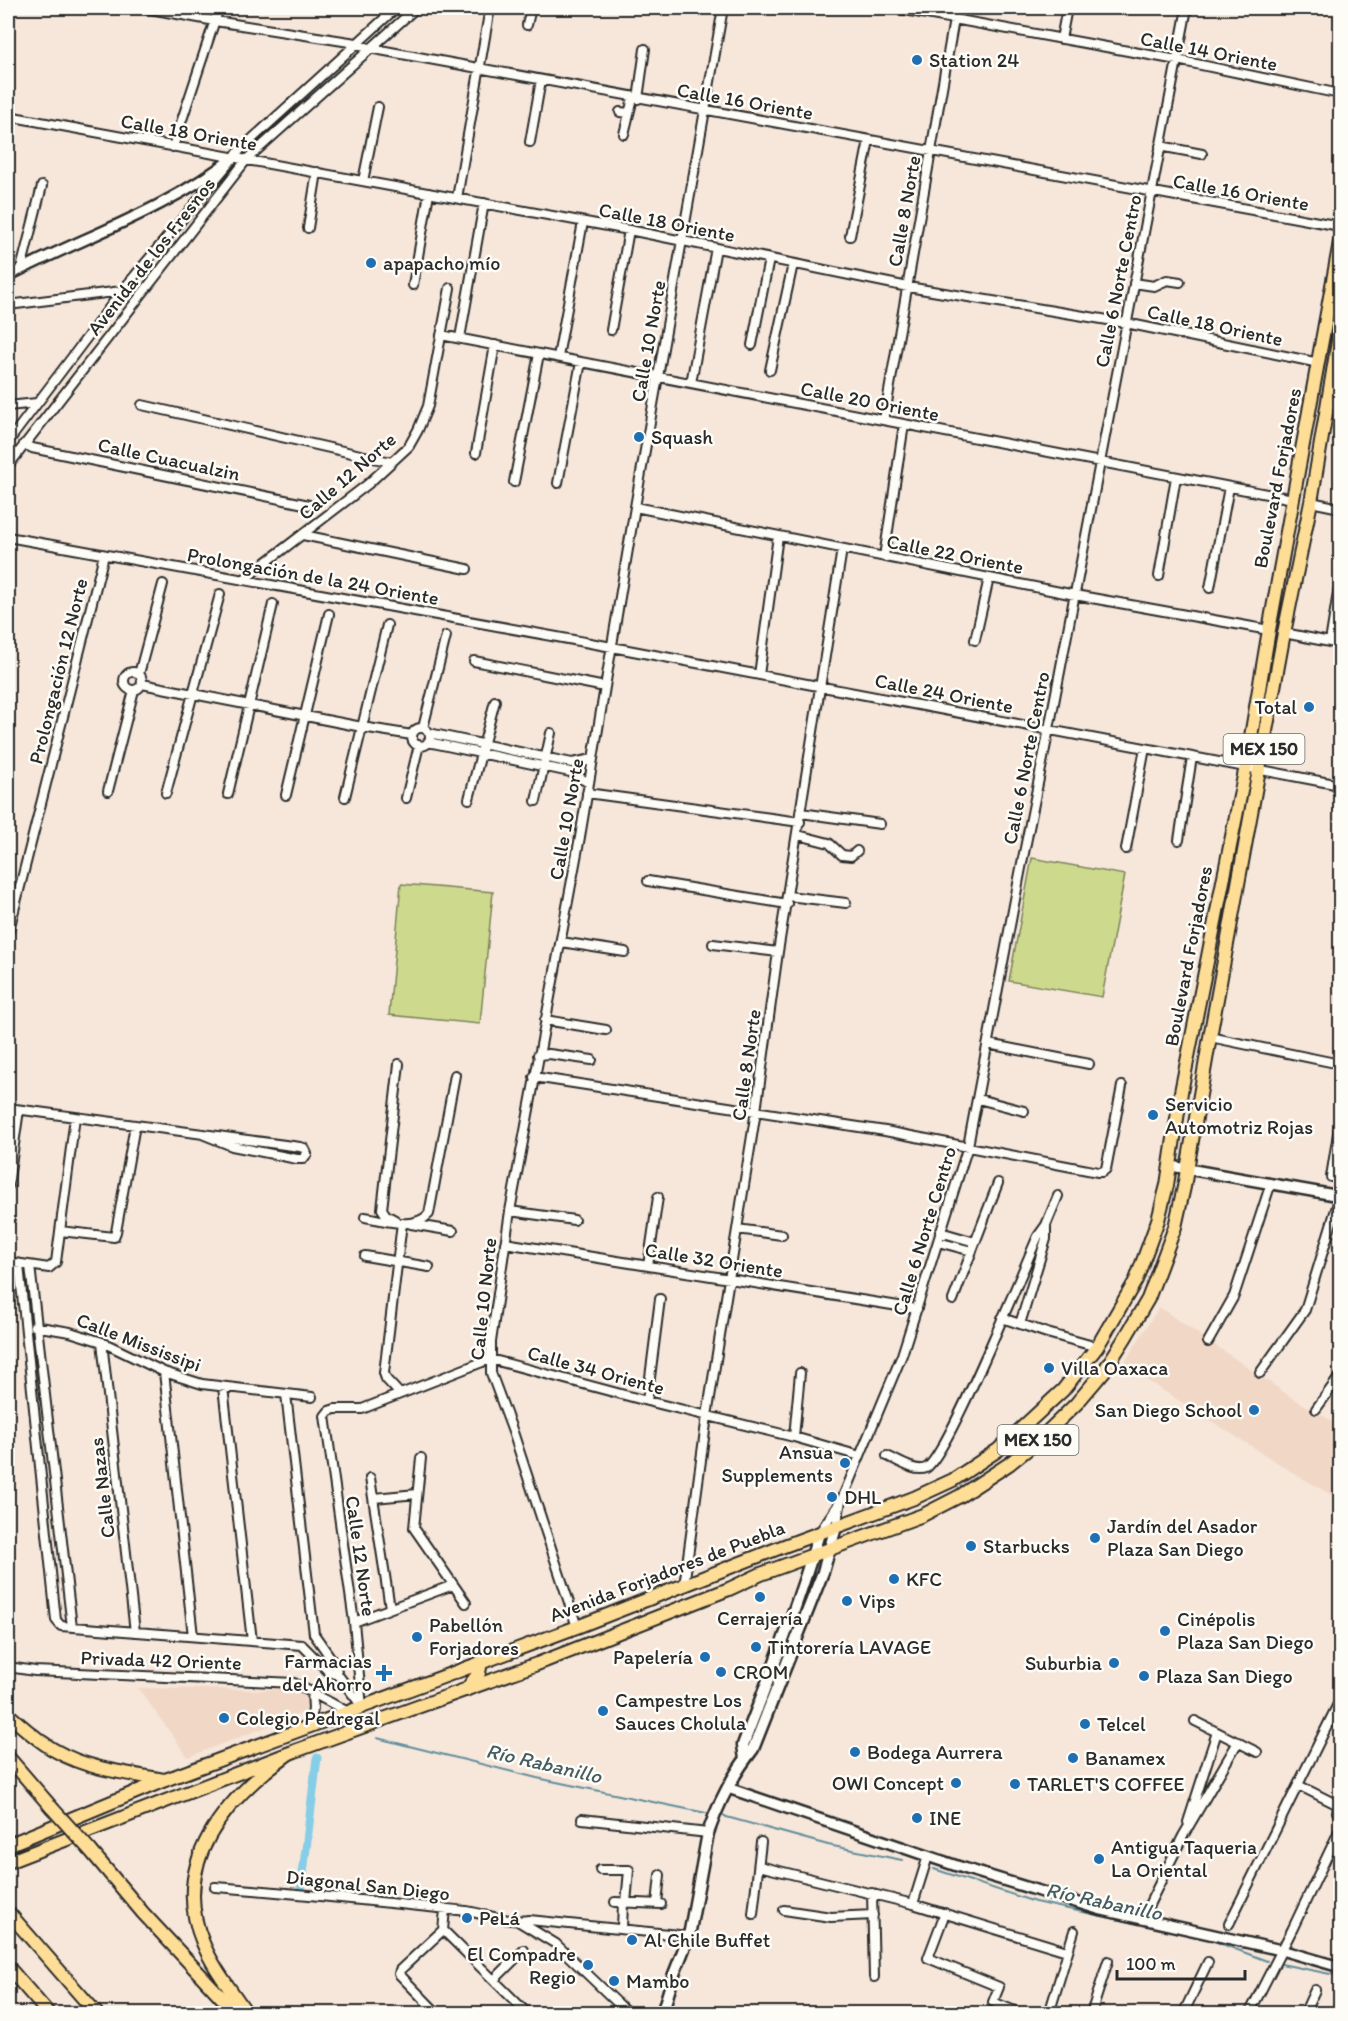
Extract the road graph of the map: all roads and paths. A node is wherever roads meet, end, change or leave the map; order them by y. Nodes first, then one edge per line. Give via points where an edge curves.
1 (145, 8) edge
2 (219, 8) edge
3 (396, 8) edge
4 (416, 8) edge
5 (490, 8) edge
6 (531, 8) edge
7 (723, 8) edge
8 (894, 8) edge
9 (956, 8) edge
10 (1067, 8) edge
11 (1187, 8) edge
12 (954, 19) junction
13 (215, 21) junction
14 (527, 25) dead end
15 (1061, 39) junction
16 (356, 44) junction
17 (369, 48) junction
18 (645, 49) dead end
19 (1177, 60) junction
20 (480, 68) junction
21 (541, 80) junction
22 (1341, 94) edge
23 (635, 98) junction
24 (378, 107) dead end
25 (706, 110) junction
26 (620, 112) dead end
27 (629, 113) junction
28 (8, 116) edge
29 (624, 134) dead end
30 (869, 140) junction
31 (530, 142) dead end
32 (1160, 146) junction
33 (173, 147) junction
34 (931, 152) junction
35 (1202, 154) dead end
36 (234, 157) junction
37 (247, 159) junction
38 (317, 172) junction
39 (363, 181) junction
40 (42, 186) dead end
41 (1151, 192) junction
42 (429, 193) junction
43 (457, 198) junction
44 (484, 203) junction
45 (583, 222) junction
46 (1341, 226) edge
47 (308, 228) dead end
48 (629, 230) junction
49 (850, 236) dead end
50 (682, 241) junction
51 (1341, 242) edge
52 (716, 248) junction
53 (769, 259) junction
54 (793, 264) junction
55 (21, 269) junction
56 (8, 276) edge
57 (1180, 282) dead end
58 (1134, 283) junction
59 (413, 285) dead end
60 (908, 287) junction
61 (450, 288) dead end
62 (122, 291) junction
63 (8, 305) edge
64 (1126, 323) junction
65 (611, 330) dead end
66 (1341, 330) edge
67 (441, 335) junction
68 (460, 339) junction
69 (495, 345) junction
70 (752, 345) dead end
71 (539, 354) junction
72 (558, 357) junction
73 (581, 362) junction
74 (1319, 363) junction
75 (1337, 368) edge
76 (770, 370) dead end
77 (659, 377) junction
78 (691, 383) junction
79 (37, 403) junction
80 (142, 405) dead end
81 (8, 406) edge
82 (884, 420) junction
83 (904, 424) junction
84 (8, 442) edge
85 (24, 444) junction
86 (476, 453) dead end
87 (391, 462) junction
88 (1100, 462) junction
89 (8, 466) edge
90 (1176, 477) junction
91 (514, 482) dead end
92 (558, 483) dead end
93 (1229, 487) junction
94 (1293, 499) junction
95 (1311, 502) junction
96 (309, 505) dead end
97 (635, 507) junction
98 (1341, 507) edge
99 (303, 535) junction
100 (778, 536) junction
101 (8, 537) edge
102 (842, 549) junction
103 (104, 555) junction
104 (884, 557) junction
105 (467, 569) dead end
106 (1159, 576) dead end
107 (989, 578) junction
108 (243, 580) junction
109 (1341, 580) edge
110 (163, 584) dead end
111 (1210, 588) dead end
112 (220, 594) dead end
113 (1075, 595) junction
114 (273, 604) dead end
115 (329, 614) dead end
116 (387, 625) dead end
117 (1269, 630) junction
118 (1284, 633) junction
119 (446, 636) dead end
120 (975, 640) dead end
121 (1330, 642) junction
122 (1341, 644) edge
123 (612, 647) junction
124 (474, 662) dead end
125 (139, 674) junction
126 (759, 675) junction
127 (142, 684) junction
128 (605, 687) junction
129 (820, 687) junction
130 (134, 690) junction
131 (192, 695) junction
132 (495, 701) dead end
133 (248, 706) junction
134 (304, 716) junction
135 (362, 727) junction
136 (1049, 729) junction
137 (551, 733) dead end
138 (427, 734) junction
139 (412, 735) junction
140 (419, 745) junction
141 (1145, 748) junction
142 (482, 749) junction
143 (1192, 757) junction
144 (546, 758) junction
145 (593, 759) junction
146 (544, 766) junction
147 (1246, 766) junction
148 (1260, 769) junction
149 (589, 783) junction
150 (1341, 784) edge
151 (108, 792) dead end
152 (166, 793) dead end
153 (228, 794) dead end
154 (587, 794) junction
155 (286, 795) dead end
156 (345, 797) dead end
157 (406, 798) dead end
158 (469, 799) dead end
159 (536, 801) dead end
160 (801, 813) junction
161 (800, 822) junction
162 (880, 824) dead end
163 (798, 835) junction
164 (1179, 840) dead end
165 (1126, 849) dead end
166 (857, 851) dead end
167 (648, 880) dead end
168 (788, 900) junction
169 (846, 903) dead end
170 (8, 934) edge
171 (561, 942) junction
172 (713, 944) dead end
173 (626, 952) dead end
174 (778, 952) junction
175 (545, 1020) junction
176 (606, 1030) dead end
177 (1210, 1037) junction
178 (988, 1044) junction
179 (538, 1055) junction
180 (592, 1060) dead end
181 (399, 1064) dead end
182 (1089, 1064) dead end
183 (1341, 1064) edge
184 (455, 1075) dead end
185 (534, 1077) junction
186 (1122, 1086) dead end
187 (978, 1099) junction
188 (8, 1108) edge
189 (19, 1110) junction
190 (756, 1111) junction
191 (1024, 1111) dead end
192 (75, 1117) junction
193 (1341, 1121) edge
194 (135, 1125) junction
195 (202, 1134) junction
196 (968, 1146) junction
197 (1171, 1166) junction
198 (1187, 1168) junction
199 (1331, 1177) dead end
200 (998, 1183) dead end
201 (1271, 1184) junction
202 (8, 1186) edge
203 (1058, 1196) dead end
204 (1340, 1196) edge
205 (658, 1197) dead end
206 (510, 1211) junction
207 (365, 1217) dead end
208 (574, 1220) dead end
209 (406, 1224) junction
210 (1046, 1225) junction
211 (737, 1229) junction
212 (60, 1231) junction
213 (453, 1231) dead end
214 (940, 1232) junction
215 (782, 1235) dead end
216 (938, 1242) junction
217 (975, 1242) junction
218 (505, 1243) junction
219 (972, 1251) junction
220 (364, 1256) dead end
221 (8, 1262) edge
222 (397, 1262) junction
223 (1026, 1263) junction
224 (19, 1265) junction
225 (30, 1266) junction
226 (648, 1266) junction
227 (429, 1267) dead end
228 (1037, 1268) junction
229 (728, 1279) junction
230 (660, 1299) dead end
231 (953, 1300) dead end
232 (917, 1309) junction
233 (1002, 1318) junction
234 (25, 1323) junction
235 (1020, 1324) junction
236 (37, 1326) junction
237 (102, 1342) junction
238 (1209, 1342) dead end
239 (1097, 1347) junction
240 (490, 1359) junction
241 (165, 1372) junction
242 (800, 1373) dead end
243 (1260, 1373) dead end
244 (1341, 1376) edge
245 (223, 1387) junction
246 (286, 1394) junction
247 (400, 1394) junction
248 (312, 1398) dead end
249 (647, 1401) junction
250 (1316, 1409) dead end
251 (707, 1416) junction
252 (794, 1437) junction
253 (860, 1456) junction
254 (887, 1456) dead end
255 (421, 1458) dead end
256 (370, 1478) dead end
257 (417, 1494) junction
258 (374, 1498) junction
259 (842, 1499) junction
260 (836, 1527) junction
261 (819, 1533) junction
262 (829, 1551) junction
263 (812, 1556) junction
264 (453, 1586) junction
265 (684, 1587) junction
266 (465, 1603) dead end
267 (390, 1608) junction
268 (354, 1622) junction
269 (72, 1627) junction
270 (577, 1627) junction
271 (135, 1632) junction
272 (314, 1634) junction
273 (193, 1636) junction
274 (252, 1641) junction
275 (302, 1645) junction
276 (482, 1662) junction
277 (8, 1666) edge
278 (338, 1675) junction
279 (312, 1691) junction
280 (466, 1691) junction
281 (1341, 1700) edge
282 (362, 1707) junction
283 (348, 1712) junction
284 (8, 1714) edge
285 (1195, 1721) dead end
286 (309, 1725) junction
287 (1217, 1732) junction
288 (1238, 1743) junction
289 (1257, 1752) dead end
290 (288, 1754) junction
291 (8, 1757) edge
292 (745, 1760) junction
293 (165, 1780) junction
294 (1298, 1785) junction
295 (728, 1788) junction
296 (1339, 1804) edge
297 (1341, 1818) edge
298 (582, 1819) dead end
299 (1341, 1830) edge
300 (708, 1833) junction
301 (1183, 1836) junction
302 (761, 1842) dead end
303 (8, 1845) edge
304 (928, 1856) junction
305 (8, 1862) edge
306 (759, 1866) junction
307 (600, 1870) dead end
308 (660, 1875) dead end
309 (215, 1887) dead end
310 (872, 1893) junction
311 (622, 1903) junction
312 (913, 1904) junction
313 (445, 1910) junction
314 (784, 1910) dead end
315 (8, 1911) edge
316 (945, 1913) junction
317 (753, 1914) dead end
318 (873, 1915) junction
319 (1143, 1919) junction
320 (518, 1921) junction
321 (1229, 1924) dead end
322 (622, 1928) junction
323 (443, 1930) junction
324 (1074, 1931) dead end
325 (689, 1936) junction
326 (524, 1950) dead end
327 (1281, 1950) junction
328 (1067, 1951) junction
329 (1108, 1961) dead end
330 (1208, 1962) dead end
331 (8, 1967) edge
332 (1341, 1967) edge
333 (874, 1977) dead end
334 (494, 1980) junction
335 (1315, 1990) dead end
336 (49, 2013) edge
337 (97, 2013) edge
338 (237, 2013) edge
339 (247, 2013) edge
340 (438, 2013) edge
341 (528, 2013) edge
342 (629, 2013) edge
343 (662, 2013) edge
344 (1022, 2013) edge
345 (1049, 2013) edge
346 (1091, 2013) edge
347 (1183, 2013) edge
348 (1249, 2013) edge
349 (1304, 2013) edge

1 - 13 street, Calle 16 Oriente
2 - 13 street
3 - 16 street, Avenida de los Fresnos
4 - 17 street, Avenida de los Fresnos
5 - 20 street
6 - 14 street
7 - 25 street, Calle 10 Norte
8 - 12 street, Calle 14 Oriente
9 - 12 street, Calle 8 Norte
10 - 15 street
11 - 19 street, Calle 6 Norte Centro
12 - 15 street, Calle 14 Oriente
12 - 34 street, Calle 8 Norte
13 - 16 street, Calle 16 Oriente
13 - 33 street
15 - 19 street, Calle 14 Oriente
16 - 17 street, Calle 16 Oriente
16 - 36 street, Avenida de los Fresnos
17 - 20 street, Calle 16 Oriente
17 - 37 street, Avenida de los Fresnos
18 - 23 street
19 - 22 street, Calle 14 Oriente
19 - 32 street, Calle 6 Norte Centro
20 - 21 street, Calle 16 Oriente
20 - 43 street
21 - 23 street, Calle 16 Oriente
21 - 31 street
23 - 25 street, Calle 16 Oriente
23 - 27 street
24 - 39 street
25 - 30 street, Calle 16 Oriente
25 - 50 street, Calle 10 Norte
26 - 27 street
27 - 29 street
28 - 33 street, Calle 18 Oriente
30 - 34 street, Calle 16 Oriente
30 - 49 street
32 - 35 street
32 - 41 street, Calle 6 Norte Centro
33 - 36 street, Calle 18 Oriente
34 - 41 street, Calle 16 Oriente
34 - 60 street, Calle 8 Norte
36 - 37 street, Calle 18 Oriente
36 - 55 street via 169,199
36 - 62 street, Avenida de los Fresnos
37 - 38 street, Calle 18 Oriente
37 - 85 street, Avenida de los Fresnos
38 - 39 street, Calle 18 Oriente
38 - 47 street
39 - 42 street, Calle 18 Oriente
40 - 55 street
41 - 46 street, Calle 16 Oriente
41 - 58 street, Calle 6 Norte Centro
42 - 43 street, Calle 18 Oriente
42 - 59 street
43 - 44 street, Calle 18 Oriente
44 - 45 street, Calle 18 Oriente
44 - 68 street
45 - 48 street, Calle 18 Oriente
45 - 72 street
48 - 50 street, Calle 18 Oriente
48 - 65 street
50 - 52 street, Calle 18 Oriente
50 - 77 street, Calle 10 Norte
51 - 74 main road, Boulevard Forjadores / MEX 150
52 - 53 street, Calle 18 Oriente
52 - 78 street
53 - 54 street, Calle 18 Oriente
53 - 70 street
54 - 60 street, Calle 18 Oriente
54 - 76 street
55 - 56 street
57 - 58 street via 1167,280 1154,286
58 - 64 street, Calle 6 Norte Centro
60 - 64 street, Calle 18 Oriente
60 - 82 street, Calle 8 Norte
61 - 67 street, Calle 12 Norte
62 - 63 street
62 - 79 street, Avenida de los Fresnos
64 - 74 street, Calle 18 Oriente
64 - 88 street, Calle 6 Norte Centro
66 - 75 main road, Boulevard Forjadores / MEX 150
67 - 68 street, Calle 20 Oriente
67 - 87 street, Calle 12 Norte via 428,406 409,446
68 - 69 street, Calle 20 Oriente
69 - 71 street, Calle 20 Oriente
69 - 86 street
71 - 72 street, Calle 20 Oriente
71 - 91 street
72 - 73 street, Calle 20 Oriente
73 - 77 street, Calle 20 Oriente
73 - 92 street
74 - 94 main road, Boulevard Forjadores / MEX 150
75 - 95 main road, Boulevard Forjadores / MEX 150
77 - 78 street, Calle 20 Oriente
77 - 97 street, Calle 10 Norte
78 - 82 street, Calle 20 Oriente
79 - 81 street
79 - 84 street, Avenida de los Fresnos
80 - 87 street
82 - 83 street, Calle 20 Oriente
83 - 88 street, Calle 20 Oriente
83 - 104 street
85 - 89 street, Avenida de los Fresnos
85 - 96 street, Calle Cuacualzin
87 - 99 street, Calle 12 Norte
88 - 90 street, Calle 20 Oriente
88 - 113 street, Calle 6 Norte Centro
90 - 93 street, Calle 20 Oriente
90 - 106 street
93 - 94 street, Calle 20 Oriente
93 - 111 street
94 - 117 main road, Boulevard Forjadores / MEX 150
95 - 98 street
95 - 118 main road, Boulevard Forjadores / MEX 150
97 - 100 street, Calle 22 Oriente
97 - 123 street, Calle 10 Norte
99 - 105 street
99 - 108 street, Calle 12 Norte
100 - 102 street, Calle 22 Oriente
100 - 126 street
101 - 103 street, Prolongación de la 24 Oriente
102 - 104 street, Calle 22 Oriente
102 - 129 street, Calle 8 Norte
103 - 108 street, Prolongación de la 24 Oriente
103 - 170 street, Prolongación 12 Norte
104 - 107 street, Calle 22 Oriente
107 - 113 street, Calle 22 Oriente
107 - 120 street
108 - 123 street, Prolongación de la 24 Oriente
109 - 121 street
110 - 125 street
112 - 131 street
113 - 117 street, Calle 22 Oriente
113 - 136 street, Calle 6 Norte Centro
114 - 133 street
115 - 134 street
116 - 135 street
117 - 147 main road, Boulevard Forjadores / MEX 150
118 - 121 street
118 - 148 main road, Boulevard Forjadores / MEX 150
119 - 138 street
121 - 122 street
123 - 126 street, Calle 24 Oriente
123 - 128 street, Calle 10 Norte
124 - 128 street
125 - 127 street
125 - 130 street via 128,673 123,681
126 - 129 street, Calle 24 Oriente
127 - 130 street
127 - 131 street
128 - 145 street, Calle 10 Norte
129 - 136 street, Calle 24 Oriente
129 - 160 street, Calle 8 Norte
130 - 151 street
131 - 133 street
131 - 152 street
132 - 142 street
133 - 134 street
133 - 153 street
134 - 135 street
134 - 155 street
135 - 139 street
135 - 156 street
136 - 141 street, Calle 24 Oriente
136 - 178 street, Calle 6 Norte Centro
137 - 144 street
138 - 139 street via 418,728
138 - 140 street
138 - 142 street
139 - 140 street
140 - 157 street
141 - 143 street, Calle 24 Oriente
141 - 165 street
142 - 144 street
142 - 146 street
142 - 158 street
143 - 147 street, Calle 24 Oriente
143 - 164 street
144 - 145 street via 572,763
144 - 146 street
145 - 149 street, Calle 10 Norte
146 - 149 street via 570,772
146 - 159 street
147 - 148 street, Calle 24 Oriente
147 - 197 main road, Boulevard Forjadores / MEX 150 via 1181,1092
148 - 150 street, Calle 24 Oriente
148 - 177 main road, Boulevard Forjadores / MEX 150
149 - 154 street, Calle 10 Norte
154 - 161 street
154 - 171 street, Calle 10 Norte
160 - 161 street, Calle 8 Norte
160 - 162 street
161 - 163 street, Calle 8 Norte
163 - 166 street via 829,843 842,855 851,856
163 - 168 street, Calle 8 Norte
167 - 168 street
168 - 169 street
168 - 174 street, Calle 8 Norte
171 - 173 street
171 - 175 street, Calle 10 Norte
172 - 174 street
174 - 190 street, Calle 8 Norte
175 - 176 street
175 - 179 street, Calle 10 Norte
177 - 183 street
177 - 198 main road, Boulevard Forjadores / MEX 150
178 - 182 street
178 - 187 street, Calle 6 Norte Centro
179 - 180 street
179 - 185 street, Calle 10 Norte
181 - 209 street via 382,1209
184 - 209 street via 429,1214 424,1220
185 - 190 street
185 - 206 street, Calle 10 Norte
186 - 196 street via 1106,1169 1102,1172
187 - 191 street
187 - 196 street, Calle 6 Norte Centro
188 - 189 street
189 - 192 street
189 - 202 street
190 - 196 street
190 - 211 street, Calle 8 Norte
192 - 194 street
192 - 212 street
193 - 199 street
194 - 195 street
194 - 212 street via 114,1237
195 - 195 street via 232,1146 297,1159 307,1154 300,1147
196 - 214 street, Calle 6 Norte Centro
197 - 198 street
197 - 239 main road, Boulevard Forjadores / MEX 150 via 1158,1220 1136,1280
198 - 201 street
198 - 262 main road, Boulevard Forjadores / MEX 150 via 1174,1227 1148,1299 1104,1371 1076,1404 1009,1464 960,1496 900,1525
200 - 217 street
201 - 204 street
201 - 238 street via 1234,1296
203 - 210 street
204 - 243 street via 1305,1310
205 - 226 street
206 - 208 street
206 - 218 street, Calle 10 Norte
207 - 209 street
209 - 213 street
209 - 222 street
210 - 223 street
210 - 228 street
211 - 215 street
211 - 229 street, Calle 8 Norte
212 - 225 street via 56,1262 50,1268
214 - 216 street, Calle 6 Norte Centro
214 - 217 street
216 - 219 street
216 - 232 street, Calle 6 Norte Centro
217 - 219 street
218 - 226 street, Calle 32 Oriente
218 - 240 street, Calle 10 Norte
219 - 231 street
220 - 222 street
221 - 224 street
222 - 227 street
222 - 247 street via 384,1373
223 - 228 street
223 - 233 street
224 - 225 street
224 - 234 street
225 - 236 street
226 - 229 street, Calle 32 Oriente
228 - 235 street
229 - 232 street, Calle 32 Oriente
229 - 251 street, Calle 8 Norte
230 - 249 street
232 - 253 street, Calle 6 Norte Centro
233 - 235 street
233 - 254 street via 956,1421 931,1463 924,1469 915,1468
234 - 236 street, Calle Mississipi
234 - 269 street via 56,1620 61,1626
235 - 239 street
236 - 237 street, Calle Mississipi
236 - 269 street
237 - 241 street, Calle Mississipi
237 - 271 street, Calle Nazas
239 - 260 main road, Boulevard Forjadores / MEX 150 via 1063,1390 998,1450 953,1480
240 - 247 street
240 - 249 street, Calle 34 Oriente
240 - 270 street, Calle 10 Norte via 491,1373
241 - 245 street, Calle Mississipi
241 - 273 street
242 - 252 street
244 - 250 street
245 - 246 street, Calle Mississipi
245 - 274 street
246 - 248 street, Calle Mississipi
246 - 272 street
247 - 268 street, Calle 12 Norte via 362,1409 328,1411 325,1416
249 - 251 street, Calle 34 Oriente
251 - 252 street, Calle 34 Oriente
251 - 265 street, Calle 8 Norte
252 - 253 street, Calle 34 Oriente
253 - 259 street, Calle 6 Norte Centro
255 - 257 street
256 - 258 street
257 - 258 street
257 - 264 street via 414,1528
258 - 267 street
259 - 260 street, Calle 6 Norte Centro
259 - 261 street, Calle 6 Norte Centro
260 - 261 main road, Avenida Forjadores de Puebla / MEX 150
260 - 262 main road
261 - 263 main road
261 - 265 main road, Avenida Forjadores de Puebla / MEX 150
262 - 263 main road, Boulevard Forjadores / MEX 150
262 - 292 main road via 805,1622
263 - 280 main road, Avenida Forjadores de Puebla / MEX 150
263 - 292 main road via 742,1745
264 - 266 street
264 - 267 street
265 - 270 main road, Avenida Forjadores de Puebla / MEX 150
267 - 268 street
268 - 282 street, Calle 12 Norte
269 - 271 street
270 - 276 main road, Avenida Forjadores de Puebla / MEX 150
271 - 273 street
272 - 275 street
272 - 278 street
273 - 274 street
274 - 275 street
275 - 278 street via 328,1671
276 - 280 main road
276 - 282 main road, Avenida Forjadores de Puebla / MEX 150
277 - 279 street, Privada 42 Oriente via 35,1671 294,1683
278 - 282 street
279 - 283 street, Privada 42 Oriente
279 - 286 street
280 - 290 main road, Avenida Forjadores de Puebla / MEX 150
281 - 294 street
282 - 283 main road, Avenida Forjadores de Puebla / MEX 150
283 - 286 main road, Avenida Forjadores de Puebla / MEX 150
284 - 293 main road via 46,1745 70,1758 98,1768
285 - 287 street
286 - 293 main road, Avenida Forjadores de Puebla / MEX 150
287 - 288 street
287 - 301 street
288 - 289 street
288 - 301 street
290 - 305 main road, Avenida Forjadores de Puebla / MEX 150
290 - 339 main road via 261,1774 222,1814 207,1838 195,1873 193,1899 203,1944
291 - 338 main road, bridge via 143,1913
292 - 295 main road
293 - 303 main road, Avenida Forjadores de Puebla / MEX 150
294 - 296 street
294 - 321 street
295 - 300 main road
295 - 304 street
296 - 297 street via 1337,1812
298 - 300 street
299 - 327 street
300 - 325 main road
301 - 319 street
302 - 306 street
304 - 312 street
304 - 319 street via 1098,1909
306 - 310 street
306 - 317 street
307 - 311 street via 629,1870
308 - 311 street via 659,1904
309 - 313 street, Diagonal San Diego
310 - 312 street
310 - 318 street
311 - 322 street
312 - 316 street
313 - 320 street, Diagonal San Diego
313 - 323 street
314 - 318 street via 831,1917
315 - 337 main road
316 - 328 street
316 - 344 street via 927,1958 999,1988 993,2002
318 - 333 street
319 - 327 street
320 - 322 street, Diagonal San Diego
320 - 342 street, Diagonal San Diego via 556,1944
322 - 325 street, Diagonal San Diego
323 - 334 street
323 - 340 street via 399,1974
324 - 328 street
325 - 343 main road
326 - 334 street
327 - 332 street
327 - 348 street
328 - 345 street
329 - 346 street
330 - 347 street
331 - 336 main road
334 - 341 street
335 - 349 street

